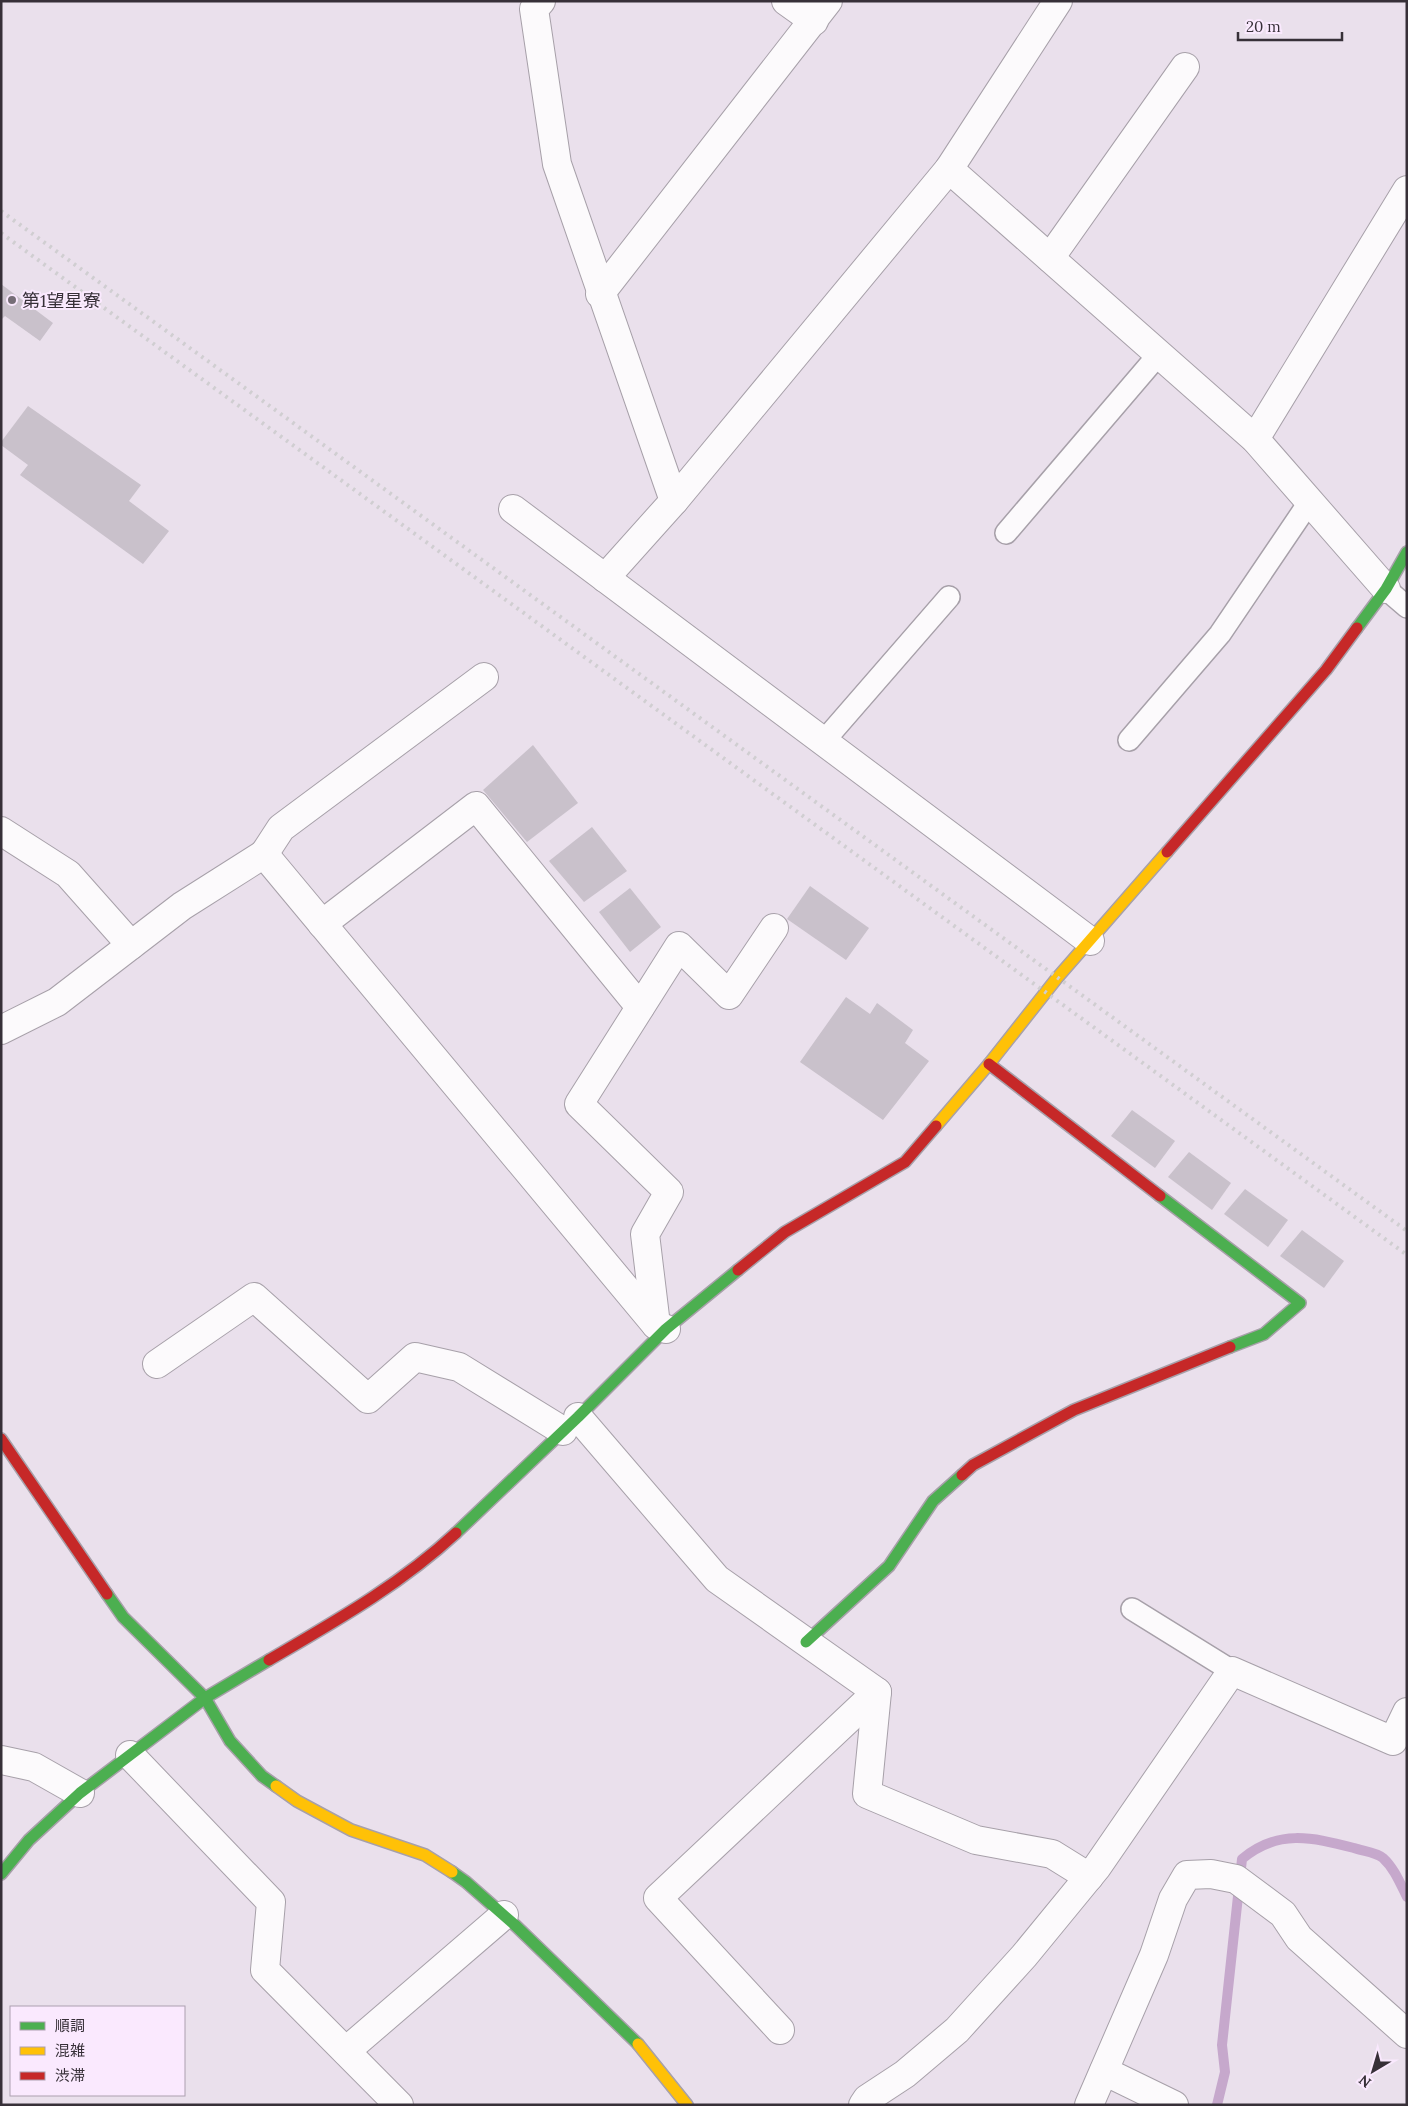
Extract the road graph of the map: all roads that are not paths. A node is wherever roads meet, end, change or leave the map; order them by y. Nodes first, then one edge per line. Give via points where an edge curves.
1 (541, 1) edge
2 (786, 1) edge
3 (1058, 1) edge
4 (821, 11) edge
5 (1186, 67) dead end
6 (949, 169) junction
7 (1407, 190) edge
8 (1050, 258) junction
9 (600, 294) junction
10 (1159, 354) junction
11 (1255, 439) junction
12 (674, 501) junction
13 (1310, 502) junction
14 (513, 509) dead end
15 (1006, 533) dead end
16 (1407, 552) edge
17 (605, 578) junction
18 (1386, 588) junction
19 (949, 597) dead end
20 (1407, 607) edge
21 (484, 677) dead end
22 (1129, 740) dead end
23 (824, 742) junction
24 (1, 831) edge
25 (264, 854) junction
26 (322, 924) junction
27 (774, 928) dead end
28 (1090, 941) junction
29 (131, 945) junction
30 (640, 1007) junction
31 (1, 1030) edge
32 (989, 1064) junction
33 (661, 1327) junction
34 (158, 1364) dead end
35 (571, 1424) junction
36 (1, 1439) edge
37 (1132, 1610) dead end
38 (806, 1642) junction
39 (1232, 1671) junction
40 (877, 1692) junction
41 (205, 1698) junction
42 (1407, 1712) edge
43 (1400, 1745) edge
44 (130, 1755) junction
45 (1, 1760) edge
46 (80, 1793) junction
47 (1, 1874) edge
48 (1089, 1878) junction
49 (504, 1915) junction
50 (780, 2030) dead end
51 (1407, 2034) edge
52 (346, 2051) junction
53 (1104, 2071) junction
54 (399, 2105) edge
55 (687, 2105) edge
56 (864, 2105) edge
57 (1089, 2105) edge
58 (1174, 2105) edge

1 - 9 street via 534,9 557,164
2 - 4 street
3 - 6 street
4 - 9 street
5 - 8 street
6 - 8 street
6 - 12 street
7 - 11 street
8 - 10 street
9 - 12 street
10 - 11 street
10 - 15 lane
11 - 13 street
12 - 17 street
13 - 18 street
13 - 22 lane via 1220,634
14 - 17 street
16 - 18 street
17 - 23 street
18 - 20 lane
18 - 28 street via 1326,670
19 - 23 lane
21 - 25 street via 281,828
23 - 28 street
24 - 29 street via 68,874
25 - 26 street
25 - 29 street via 182,906
26 - 30 street via 476,806
26 - 33 street
27 - 30 street via 729,994 679,946
28 - 32 street
29 - 31 street via 57,1002
30 - 33 street via 578,1104 669,1192 645,1234
32 - 33 street via 905,1162 785,1232
32 - 38 street via 1300,1303 1264,1334 1074,1410 973,1464 933,1501 889,1566
33 - 35 street
34 - 35 street via 254,1297 368,1398 415,1357 459,1367
35 - 38 street via 717,1579
35 - 41 street via 428,1559 363,1605
36 - 41 street via 123,1617
37 - 39 lane
38 - 40 street
39 - 43 street
39 - 48 street
40 - 48 street via 867,1794 976,1840 1052,1854
40 - 50 street via 658,1898
41 - 44 street
41 - 49 street via 230,1741 262,1776 297,1801 351,1830 425,1855 466,1882
42 - 43 street
44 - 46 street
44 - 52 street via 271,1902 266,1970
45 - 46 street via 34,1767
46 - 47 street via 29,1840
48 - 56 street via 957,2030 905,2074 867,2099
49 - 52 street
49 - 55 street via 631,2034
51 - 53 street via 1299,1938 1283,1914 1236,1879 1211,1874 1187,1875 1172,1899 1154,1955
52 - 54 street
53 - 57 street
53 - 58 street

